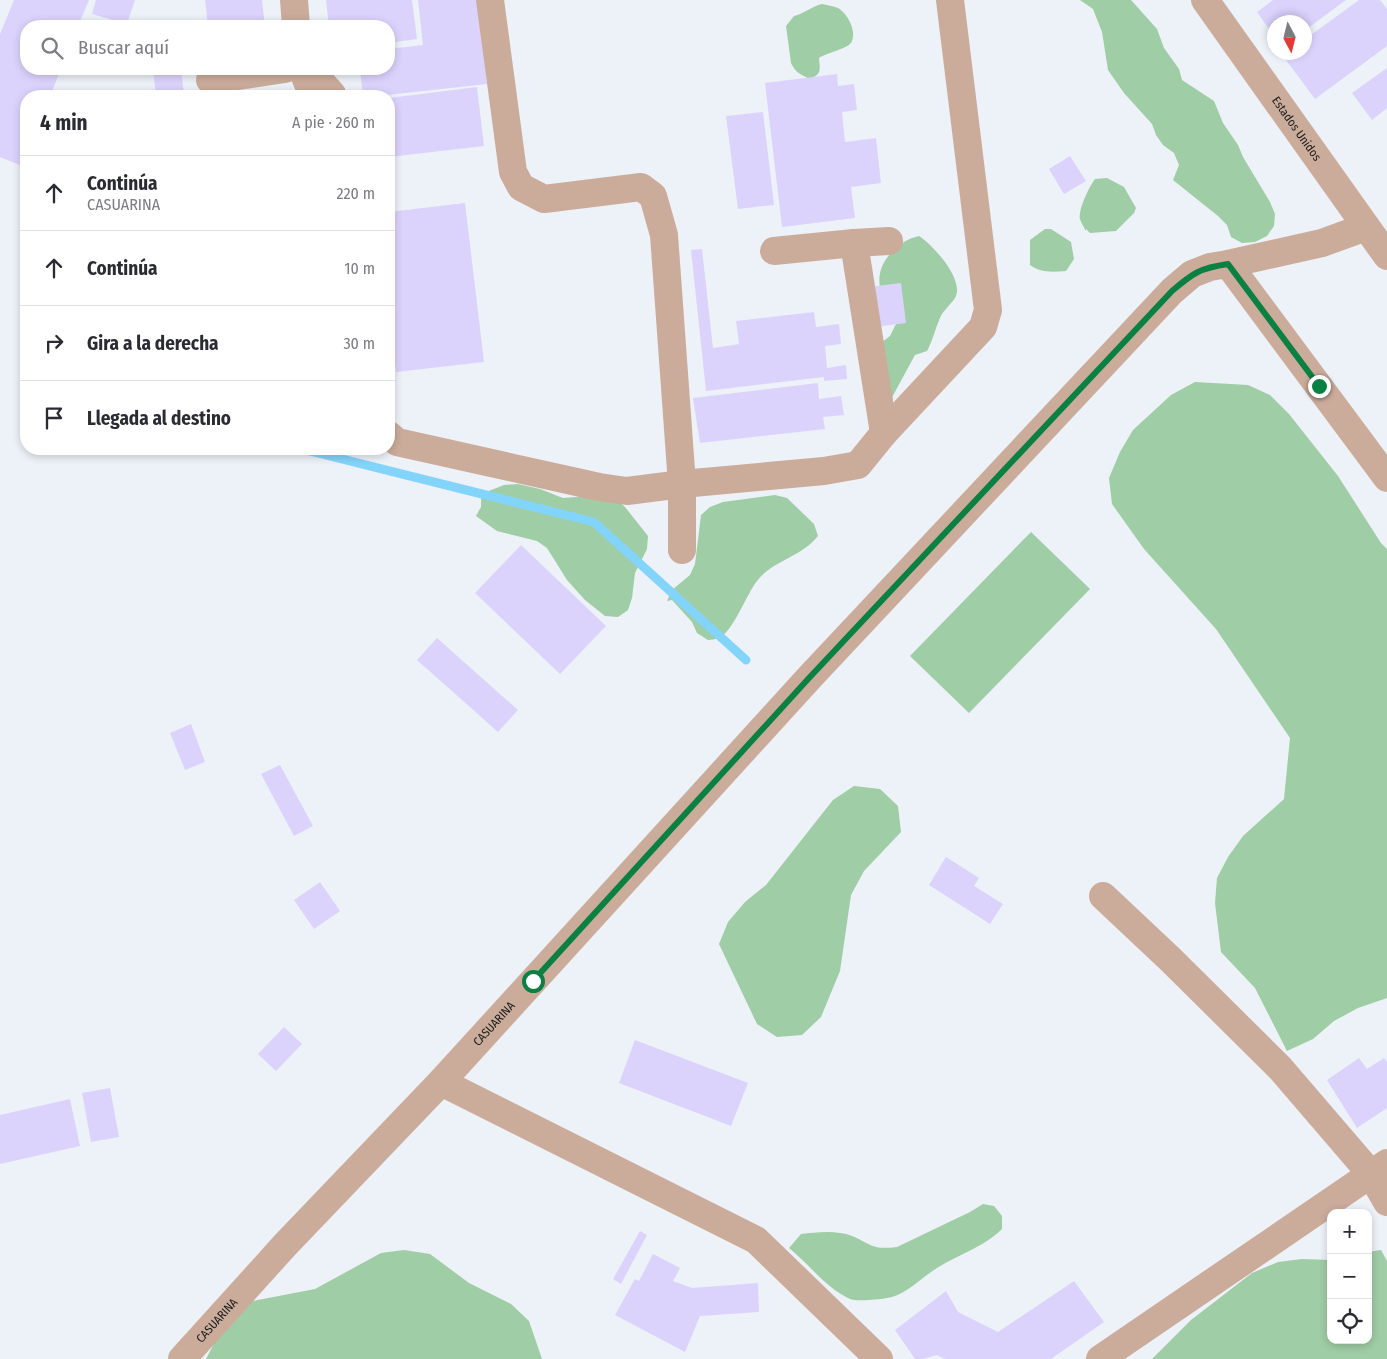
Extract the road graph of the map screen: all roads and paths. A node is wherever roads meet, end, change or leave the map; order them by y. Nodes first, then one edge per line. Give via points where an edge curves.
1 (294, 0) edge
2 (490, 0) edge
3 (950, 0) edge
4 (1205, 0) edge
5 (296, 20) edge
6 (244, 75) edge
7 (304, 75) edge
8 (210, 80) dead end
9 (328, 90) edge
10 (1366, 227) junction
11 (889, 241) dead end
12 (854, 243) junction
13 (774, 251) dead end
14 (1387, 256) edge
15 (1228, 264) junction
16 (884, 433) junction
17 (395, 440) edge
18 (1387, 478) edge
19 (682, 484) junction
20 (682, 550) dead end
21 (1103, 896) dead end
22 (441, 1082) junction
23 (1379, 1168) edge
24 (1387, 1202) edge
25 (182, 1359) edge
26 (879, 1359) edge
27 (1100, 1359) edge

1 - 5 street
2 - 19 street via 513,172 521,187 544,198 641,187 653,196 664,235
3 - 16 street via 988,310 983,327
4 - 10 street, Estados Unidos
6 - 8 street
7 - 9 street via 308,84 323,84
10 - 14 street, Estados Unidos
10 - 15 street, CASUARINA via 1322,243
11 - 12 street
12 - 13 street
12 - 16 street
15 - 18 street
15 - 22 street, CASUARINA via 1192,274 1172,291 802,686
16 - 19 street via 858,465
17 - 19 street via 599,487 627,491
19 - 20 street
21 - 23 street via 1170,958
22 - 25 street, CASUARINA via 285,1245
22 - 26 street via 756,1240
23 - 24 street
23 - 27 street

